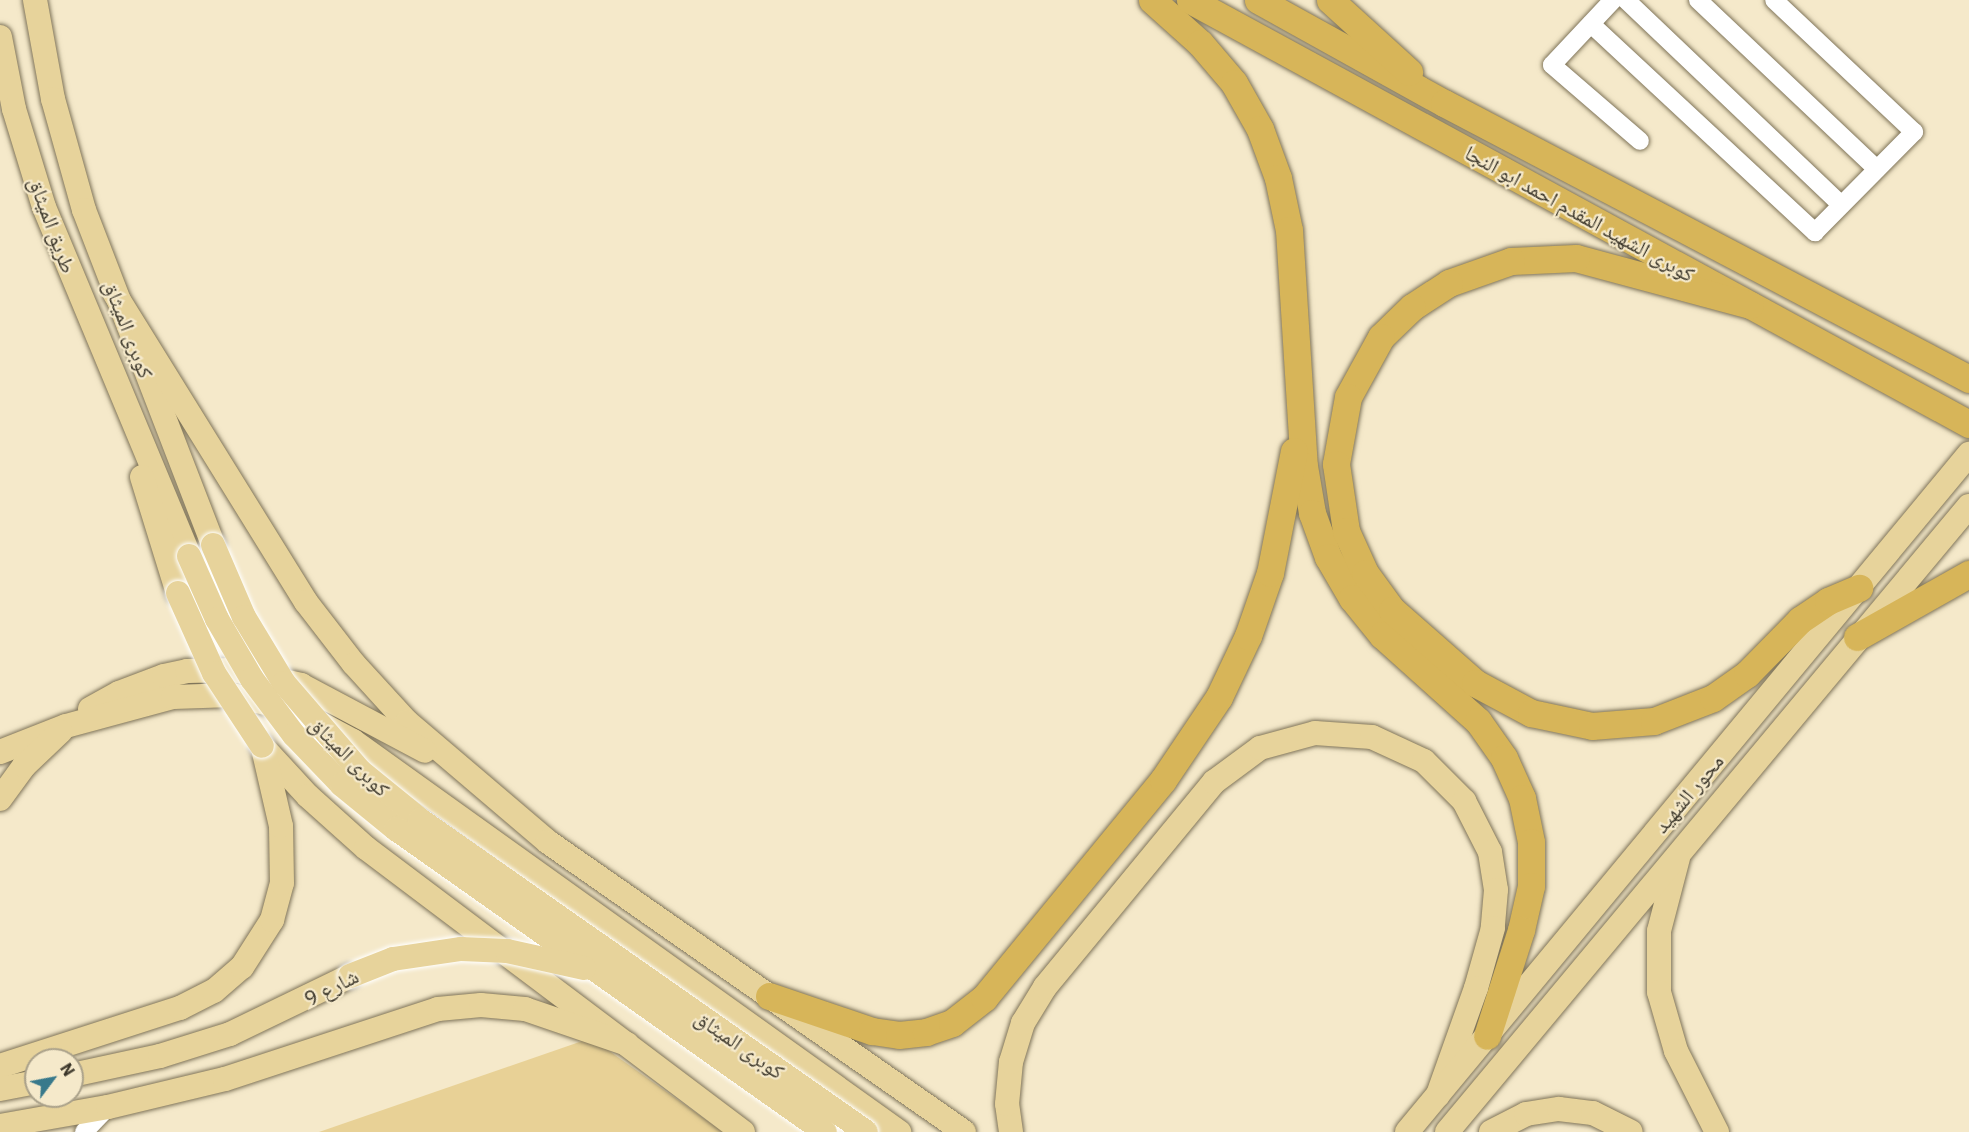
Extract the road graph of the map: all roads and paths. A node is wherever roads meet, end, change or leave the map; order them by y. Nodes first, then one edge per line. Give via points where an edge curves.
1 (36, 0) edge
2 (1152, 0) edge
3 (1190, 0) edge
4 (1258, 0) edge
5 (1330, 0) edge
6 (1613, 0) edge
7 (1626, 0) edge
8 (1698, 0) edge
9 (1774, 0) edge
10 (1591, 24) junction
11 (0, 37) edge
12 (1444, 103) junction
13 (1640, 141) dead end
14 (1878, 169) junction
15 (76, 185) joint
16 (1841, 205) junction
17 (115, 294) junction
18 (1750, 305) junction
19 (1969, 380) edge
20 (126, 407) junction
21 (1300, 412) junction
22 (1969, 424) edge
23 (1969, 454) edge
24 (1969, 506) edge
25 (1969, 574) edge
26 (1859, 588) junction
27 (1857, 637) junction
28 (66, 726) junction
29 (262, 746) junction
30 (0, 752) edge
31 (466, 774) junction
32 (0, 798) edge
33 (1681, 849) junction
34 (597, 971) junction
35 (770, 996) junction
36 (1487, 1036) junction
37 (627, 1044) junction
38 (0, 1066) edge
39 (84, 1072) edge
40 (24, 1084) edge
41 (0, 1089) edge
42 (1438, 1095) junction
43 (108, 1107) junction
44 (0, 1126) edge
45 (84, 1132) edge
46 (743, 1132) edge
47 (825, 1132) edge
48 (866, 1132) edge
49 (899, 1132) edge
50 (964, 1132) edge
51 (1011, 1132) edge
52 (1407, 1132) edge
53 (1447, 1132) edge
54 (1491, 1132) edge
55 (1631, 1132) edge
56 (1717, 1132) edge

1 - 15 main road, طريق الميثاق via 53,99
2 - 21 highway via 1218,62 1248,106 1270,153 1289,230
3 - 18 highway, كوبرى الشهيد المقدم احمد ابو النجا
4 - 12 highway, كوبرى الشهيد المقدم احمد ابو النجا
5 - 12 highway
6 - 10 street
7 - 16 street
8 - 14 street
9 - 14 street via 1914,132
10 - 13 street via 1552,65
10 - 16 street via 1815,232
11 - 20 main road, طريق الميثاق via 14,109 44,207
12 - 19 highway, كوبرى الشهيد المقدم احمد ابو النجا
14 - 16 street
15 - 17 main road, كوبرى الميثاق
17 - 31 main road via 329,634 380,694
17 - 48 main road, كوبرى الميثاق, bridge via 243,617 284,683 360,771 420,820
18 - 22 highway, كوبرى الشهيد المقدم احمد ابو النجا
18 - 26 highway via 1598,262 1554,257 1511,261 1459,278 1412,307 1381,337 1357,376 1342,419 1336,464 1340,509 1355,553 1378,592 1408,626 1475,683 1521,709 1592,726 1634,724 1674,715 1730,687 1800,620 1828,601
20 - 29 main road, bridge via 144,486 178,593 214,673
20 - 34 main road, كوبرى الميثاق, bridge via 217,620 252,680 317,760 396,829
21 - 35 highway via 1270,573 1248,636 1219,697 1163,780 984,998 952,1023 926,1032 899,1035 872,1030
21 - 36 highway via 1312,513 1339,578 1382,635 1479,721 1504,758 1522,798 1531,842 1531,886
23 - 26 main road, محور الشهيد
24 - 27 main road, محور الشهيد
25 - 27 highway
26 - 36 main road, محور الشهيد
27 - 33 main road, محور الشهيد
28 - 30 main road
28 - 31 main road via 119,693 164,676 210,669 245,671 279,678 322,694
28 - 32 main road via 30,760
28 - 49 main road via 154,701 193,695 253,698 315,718 353,741
29 - 37 main road via 308,796 366,848
29 - 38 main road via 279,816 283,865 272,920 248,960 229,980 197,1000
31 - 35 main road via 548,842
33 - 53 main road, محور الشهيد
33 - 56 main road via 1659,931 1659,992 1676,1051
34 - 39 main road, شارع 9, bridge via 507,951 461,948 415,954 350,976 230,1034 160,1056
34 - 47 main road, كوبرى الميثاق, bridge
35 - 50 main road
36 - 42 main road, محور الشهيد
37 - 43 main road via 547,1014 504,1006 460,1006 396,1020 225,1079
37 - 46 main road
40 - 41 main road
42 - 51 main road via 1493,928 1496,890 1490,852 1475,817 1439,772 1398,747 1353,734 1315,733 1277,741 1243,758 1221,775 1045,987 1016,1042 1008,1083
42 - 52 main road, محور الشهيد
43 - 44 main road
43 - 45 street
54 - 55 main road via 1526,1114 1559,1109 1593,1113

